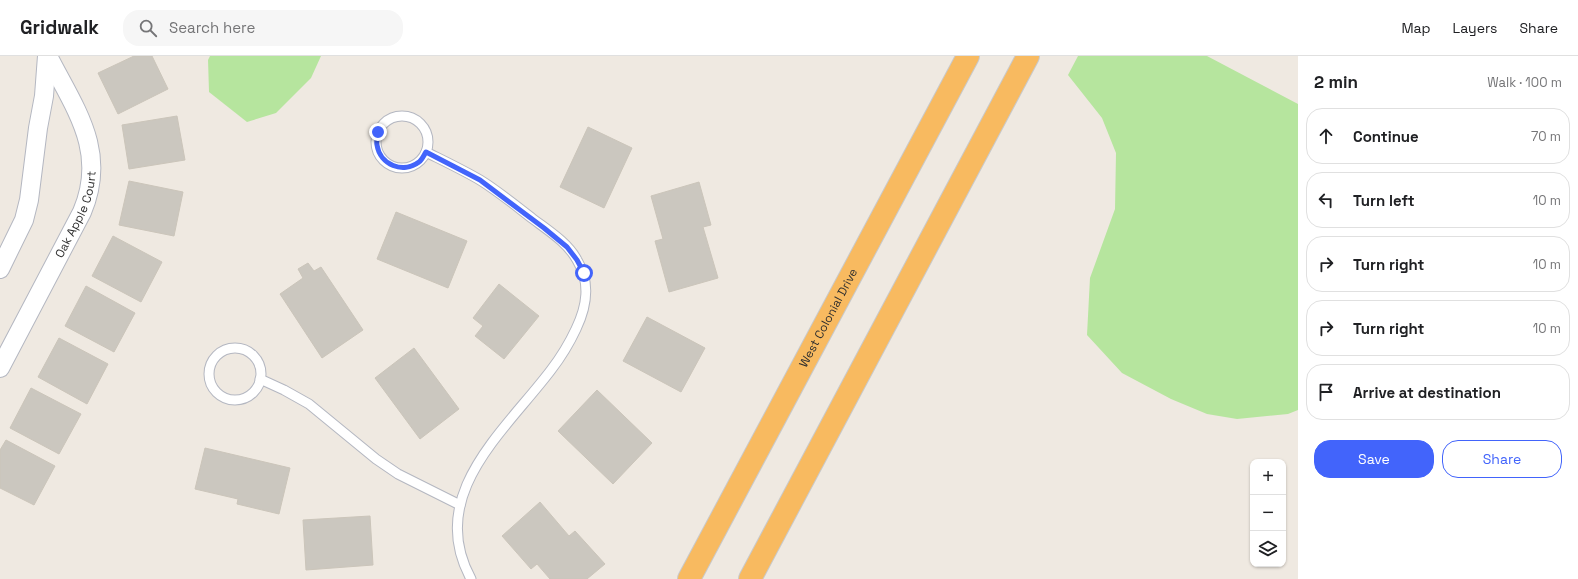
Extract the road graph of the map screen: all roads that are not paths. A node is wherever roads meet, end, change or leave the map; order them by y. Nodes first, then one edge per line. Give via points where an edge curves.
1 (47, 56) edge
2 (968, 56) edge
3 (1028, 56) edge
4 (426, 152) junction
5 (0, 269) edge
6 (6, 339) edge
7 (0, 368) edge
8 (260, 379) junction
9 (460, 505) junction
10 (471, 579) edge
11 (690, 579) edge
12 (750, 579) edge

1 - 5 street, Oak Apple Court via 29,200 24,220
1 - 6 street, Oak Apple Court via 90,144 92,166 89,196
2 - 11 highway, West Colonial Drive
3 - 12 highway
4 - 4 lane via 420,161 410,167 398,168 387,163 380,155 376,144 378,132 385,123 395,117 406,116 417,121 425,129 428,140
4 - 9 lane via 480,180 567,247 584,273 587,292 586,306 568,347 490,444 474,468
6 - 7 street, Oak Apple Court
8 - 8 lane via 255,390 247,397 236,400 224,398 215,391 209,369 214,358 223,351 234,348 246,350 255,357 260,368
8 - 9 lane via 309,404 398,474
9 - 10 lane via 457,514 457,536 462,558

